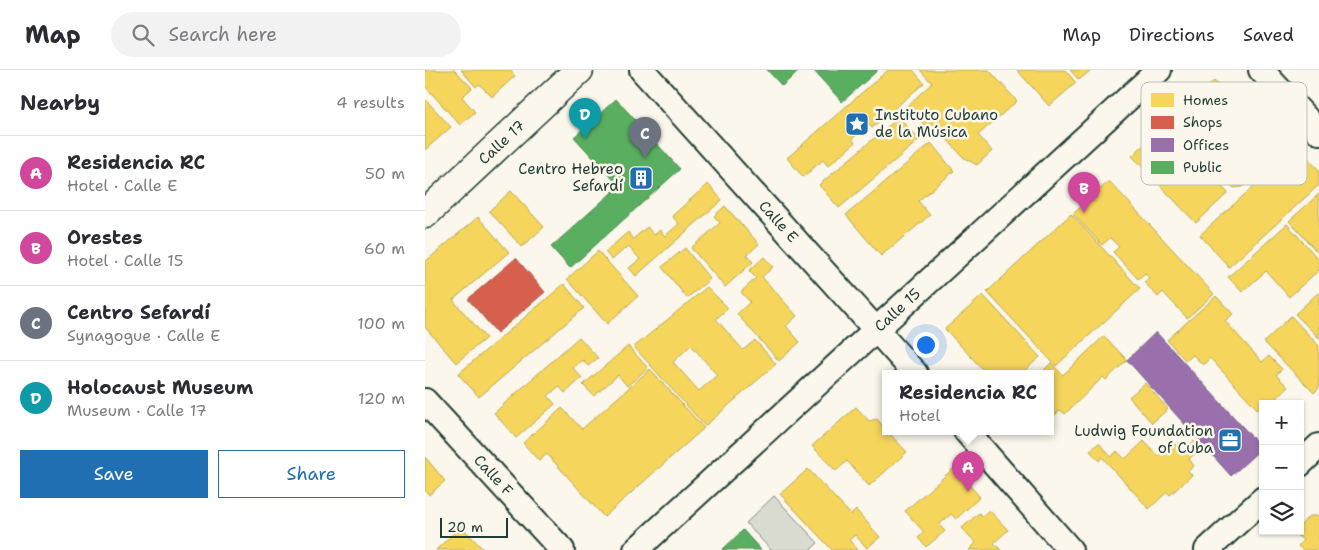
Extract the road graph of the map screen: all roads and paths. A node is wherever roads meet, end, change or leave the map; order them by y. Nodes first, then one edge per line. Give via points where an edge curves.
1 (579, 70) edge
2 (642, 70) edge
3 (1159, 70) edge
4 (1261, 70) edge
5 (1146, 82) edge
6 (1272, 82) edge
7 (1141, 87) edge
8 (1307, 119) edge
9 (1319, 132) edge
10 (425, 214) edge
11 (877, 330) junction
12 (912, 370) edge
13 (425, 401) edge
14 (969, 435) edge
15 (1319, 446) edge
16 (1304, 460) edge
17 (1259, 502) edge
18 (562, 550) edge
19 (636, 550) edge
20 (1070, 550) edge
21 (1207, 550) edge

1 - 10 street, Calle 17
2 - 11 street, Calle E
3 - 5 street, Calle 15
4 - 6 street
7 - 11 street, Calle 15
8 - 9 street
11 - 12 street, Calle E
11 - 19 street, Calle 15
13 - 18 street, Calle F
14 - 20 street
15 - 16 street
17 - 21 street

